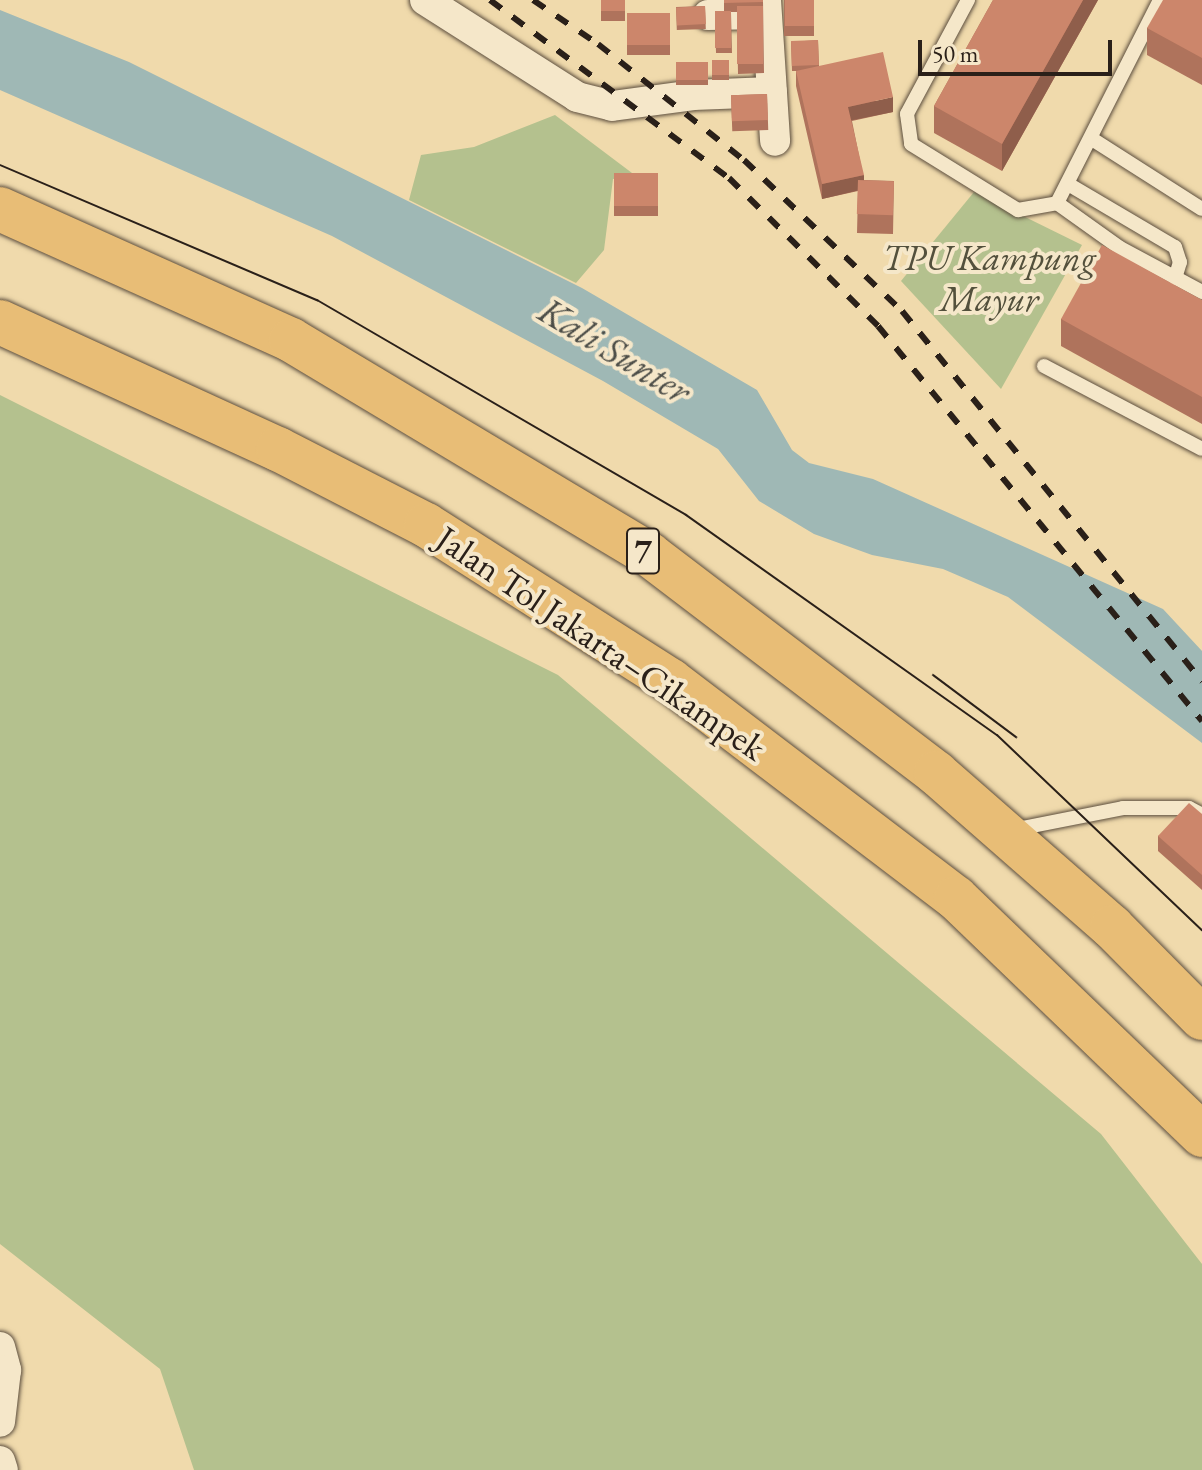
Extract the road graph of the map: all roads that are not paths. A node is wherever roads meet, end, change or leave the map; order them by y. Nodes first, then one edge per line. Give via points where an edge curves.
1 (425, 0) edge
2 (968, 0) edge
3 (1160, 0) edge
4 (766, 7) edge
5 (708, 15) edge
6 (772, 92) junction
7 (1092, 139) junction
8 (775, 141) dead end
9 (1068, 184) junction
10 (1057, 203) junction
11 (0, 209) edge
12 (1202, 209) edge
13 (1175, 278) junction
14 (1202, 292) edge
15 (1, 323) edge
16 (1044, 366) dead end
17 (1202, 449) edge
18 (1202, 815) edge
19 (1004, 832) junction
20 (1202, 1018) edge
21 (1202, 1135) edge
22 (0, 1347) edge
23 (0, 1422) edge
24 (0, 1461) edge
25 (3, 1470) edge

1 - 6 street via 577,97 612,106
2 - 10 lane via 907,114 911,144 1018,210
3 - 7 lane
4 - 5 street
4 - 6 street
6 - 8 street
7 - 9 lane
7 - 12 lane
9 - 10 lane
9 - 13 lane via 1175,247 1180,262
10 - 13 lane via 1120,248
11 - 19 highway, 7 via 291,340 650,555 936,773
13 - 14 lane
15 - 21 highway, Jalan Tol Jakarta–Cikampek via 264,442 426,525 671,681 956,898
16 - 17 lane
18 - 19 lane via 1189,808 1123,808
19 - 20 highway, 7 via 1112,927
22 - 23 street via 6,1370
24 - 25 street

